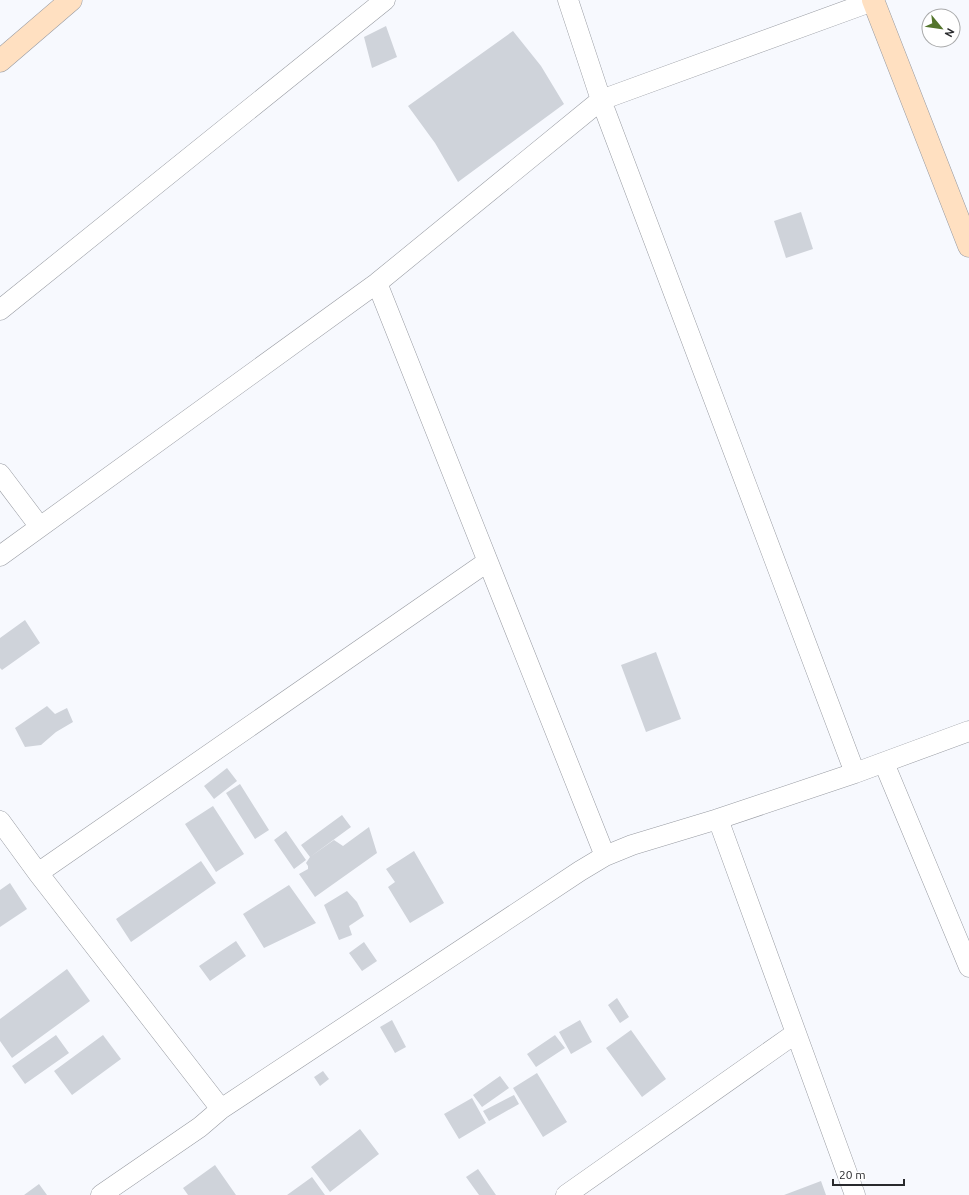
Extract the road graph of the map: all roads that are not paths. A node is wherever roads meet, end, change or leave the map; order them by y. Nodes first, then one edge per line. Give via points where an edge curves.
1 (71, 0) edge
2 (385, 0) edge
3 (568, 0) edge
4 (873, 0) edge
5 (0, 61) edge
6 (601, 100) junction
7 (967, 238) edge
8 (377, 283) junction
9 (0, 310) edge
10 (0, 474) edge
11 (40, 527) junction
12 (0, 556) edge
13 (488, 562) junction
14 (969, 731) edge
15 (884, 763) junction
16 (855, 773) junction
17 (718, 819) junction
18 (0, 821) edge
19 (605, 856) junction
20 (38, 873) junction
21 (969, 967) edge
22 (796, 1033) junction
23 (221, 1109) junction
24 (570, 1194) edge
25 (101, 1195) edge
26 (855, 1195) edge

1 - 5 street
2 - 9 street
3 - 6 street
4 - 6 street
4 - 7 street
6 - 8 street
6 - 16 street
8 - 11 street
8 - 13 street
10 - 11 street
11 - 12 street
13 - 19 street
13 - 20 street
14 - 15 street
15 - 16 street
15 - 21 street
16 - 17 street
17 - 19 street
17 - 22 street
18 - 20 street
19 - 23 street
20 - 23 street
22 - 24 street
22 - 26 street
23 - 25 street via 200,1127

